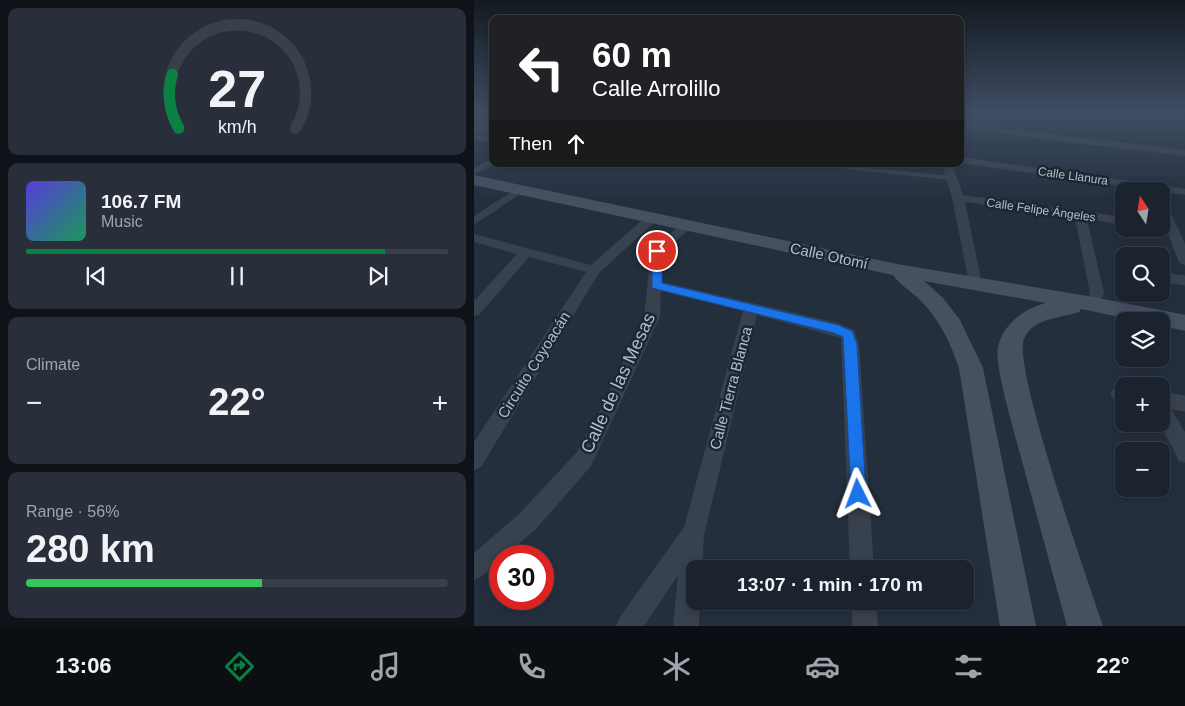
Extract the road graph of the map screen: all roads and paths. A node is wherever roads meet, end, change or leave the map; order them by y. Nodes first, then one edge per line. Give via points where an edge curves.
1 (1095, 142) edge
2 (1185, 153) edge
3 (964, 161) edge
4 (489, 163) edge
5 (948, 167) edge
6 (848, 168) dead end
7 (474, 172) edge
8 (952, 178) junction
9 (474, 180) edge
10 (1115, 183) edge
11 (519, 190) junction
12 (1170, 191) edge
13 (1185, 192) edge
14 (958, 198) junction
15 (1080, 215) junction
16 (652, 218) junction
17 (1115, 220) edge
18 (474, 221) edge
19 (686, 226) junction
20 (1170, 228) edge
21 (1185, 230) edge
22 (1170, 234) edge
23 (474, 238) edge
24 (525, 253) junction
25 (1185, 262) edge
26 (594, 270) junction
27 (897, 270) junction
28 (1170, 278) edge
29 (1185, 281) edge
30 (974, 284) junction
31 (656, 285) junction
32 (1094, 304) junction
33 (751, 310) junction
34 (474, 311) edge
35 (1185, 323) edge
36 (1170, 400) edge
37 (1185, 404) edge
38 (1170, 425) edge
39 (1185, 454) edge
40 (474, 460) edge
41 (694, 532) junction
42 (862, 560) edge
43 (474, 568) edge
44 (864, 610) edge
45 (629, 626) edge
46 (686, 626) edge
47 (865, 626) edge
48 (1018, 626) edge
49 (1085, 626) edge

1 - 2 street
3 - 10 street, Calle Llanura
4 - 7 street
5 - 8 street
6 - 8 lane
8 - 14 street
9 - 11 street, Calle Otomí
11 - 16 street, Calle Otomí
11 - 18 street
12 - 13 street, Calle Llanura
14 - 15 street, Calle Felipe Ángeles
14 - 30 street
15 - 17 street, Calle Felipe Ángeles
15 - 32 street via 1097,293
16 - 19 street, Calle Otomí
16 - 26 street, Circuito Coyoacán
19 - 27 street, Calle Otomí
19 - 31 street, Calle de las Mesas via 657,251
20 - 21 street
22 - 25 street
23 - 24 street
24 - 26 street
24 - 34 street
26 - 40 street, Circuito Coyoacán
27 - 30 street, Calle Otomí
27 - 48 street via 923,290 952,321 964,345 971,368
28 - 29 street
30 - 32 street, Calle Otomí
31 - 33 street, Calle Tierra Blanca
31 - 43 street, Calle de las Mesas via 652,317 584,459 528,521
32 - 35 street, Calle Otomí
32 - 49 street via 1045,311 1015,332 1009,348 1017,397
33 - 41 street, Calle Tierra Blanca
33 - 42 street via 848,334
36 - 37 street
38 - 39 street
41 - 45 street, Calle Tierra Blanca
41 - 46 street, Calle Tierra Blanca
44 - 47 street

